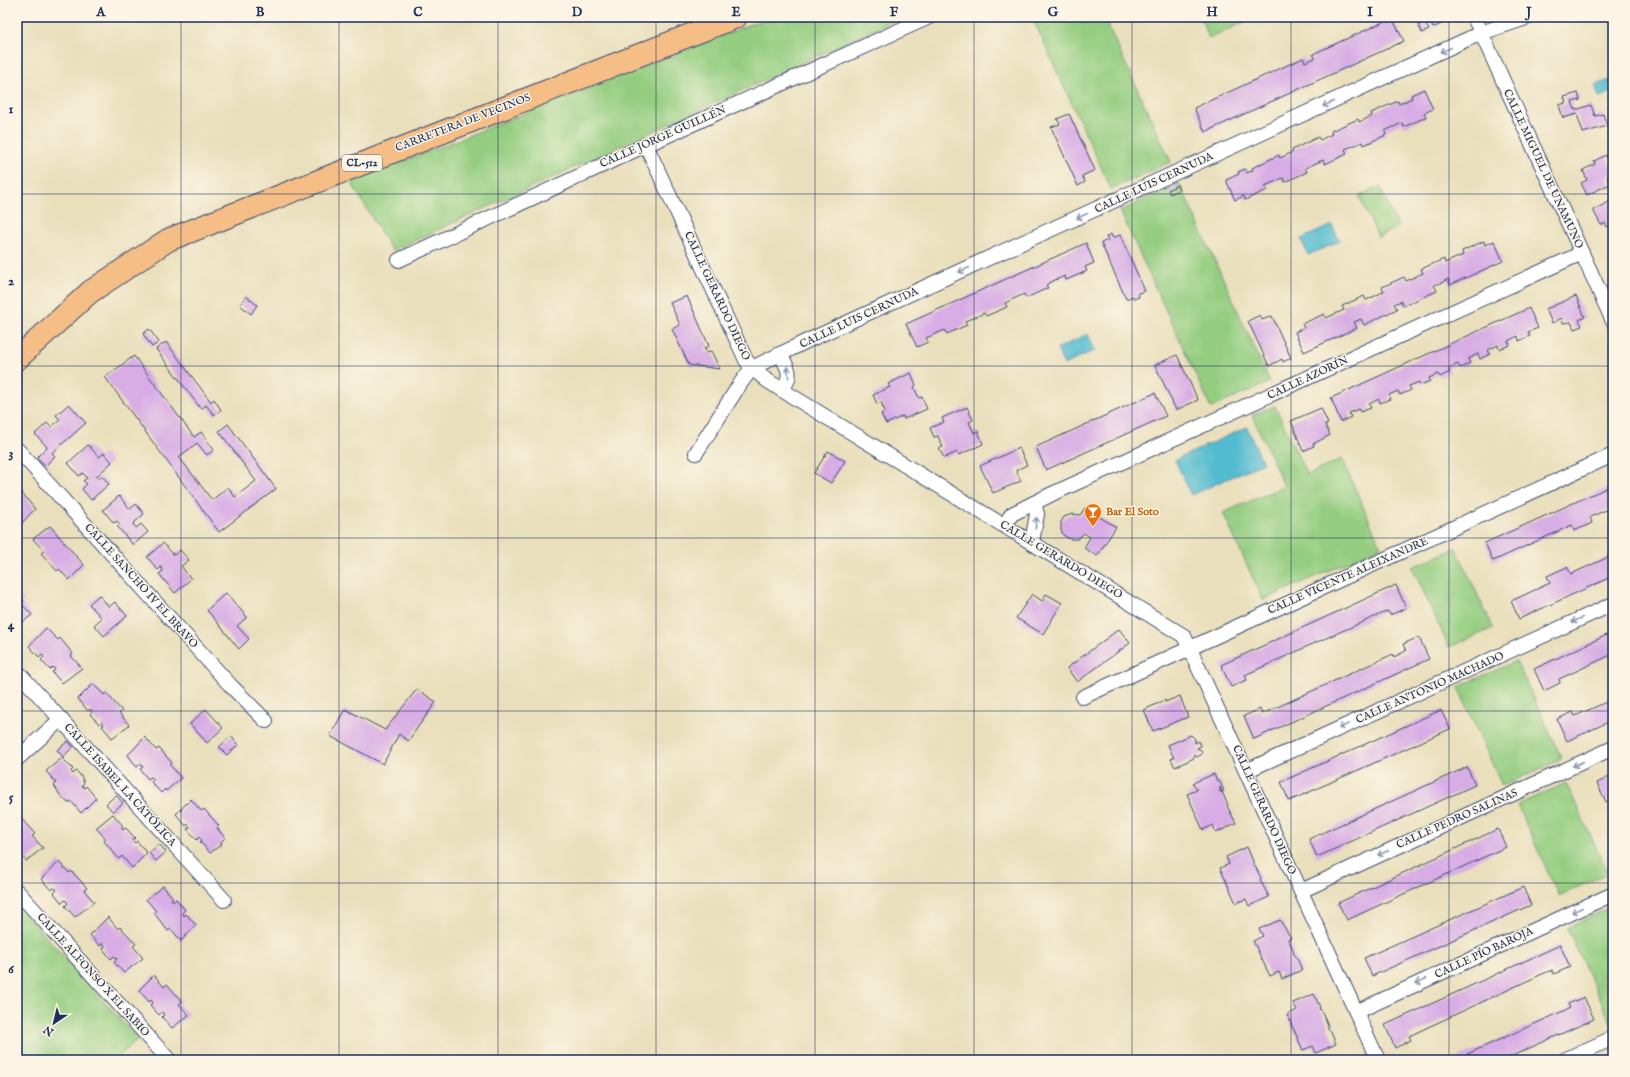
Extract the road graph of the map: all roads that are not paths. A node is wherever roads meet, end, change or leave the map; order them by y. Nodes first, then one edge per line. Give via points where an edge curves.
1 (736, 17) edge
2 (929, 17) edge
3 (1474, 17) edge
4 (1529, 17) edge
5 (1481, 33) junction
6 (646, 145) junction
7 (1582, 253) junction
8 (399, 260) dead end
9 (1613, 321) edge
10 (780, 354) junction
11 (17, 359) edge
12 (752, 368) junction
13 (782, 390) junction
14 (17, 449) edge
15 (696, 453) dead end
16 (1613, 455) edge
17 (1034, 503) junction
18 (1004, 526) junction
19 (1032, 542) junction
20 (1613, 604) edge
21 (1190, 648) junction
22 (17, 671) edge
23 (1084, 696) dead end
24 (61, 719) junction
25 (266, 721) dead end
26 (1613, 748) edge
27 (17, 758) edge
28 (1246, 771) junction
29 (1301, 890) junction
30 (17, 891) edge
31 (1613, 894) edge
32 (224, 900) dead end
33 (1356, 1012) junction
34 (1613, 1038) edge
35 (168, 1060) edge
36 (1378, 1060) edge
37 (1564, 1060) edge

1 - 11 main road, CARRETERA DE VECINOS / CL-512 via 168,240 90,292
2 - 6 street, CALLE JORGE GUILLÉN
3 - 5 street, CALLE MIGUEL DE UNAMUNO
4 - 5 street, CALLE LUIS CERNUDA
5 - 7 street, CALLE MIGUEL DE UNAMUNO
5 -> 10 street, CALLE LUIS CERNUDA
6 - 8 street, CALLE JORGE GUILLÉN
6 - 12 street, CALLE GERARDO DIEGO
7 - 9 street, CALLE MIGUEL DE UNAMUNO
7 - 17 street, CALLE AZORÍN
10 - 12 street, CALLE LUIS CERNUDA
13 -> 10 street via 788,381 788,368
12 - 13 street, CALLE GERARDO DIEGO
12 - 15 street, CALLE LUIS CERNUDA
13 - 18 street, CALLE GERARDO DIEGO
14 - 25 street, CALLE SANCHO IV EL BRAVO via 231,686
16 - 21 street, CALLE VICENTE ALEIXANDRE
17 - 18 street, CALLE AZORÍN via 1012,514
19 -> 17 street via 1037,514
18 - 19 street, CALLE GERARDO DIEGO
19 - 21 street, CALLE GERARDO DIEGO via 1184,636
20 -> 28 street, CALLE ANTONIO MACHADO
21 - 23 street, CALLE VICENTE ALEIXANDRE
21 - 28 street, CALLE GERARDO DIEGO
22 - 24 street, CALLE ISABEL LA CATÓLICA
24 - 27 street
24 - 32 street, CALLE ISABEL LA CATÓLICA
26 -> 29 street, CALLE PEDRO SALINAS
28 - 29 street, CALLE GERARDO DIEGO
29 - 33 street, CALLE GERARDO DIEGO
30 - 35 street, CALLE ALFONSO X EL SABIO
31 -> 33 street, CALLE PÍO BAROJA
33 - 36 street, CALLE GERARDO DIEGO
34 - 37 street

